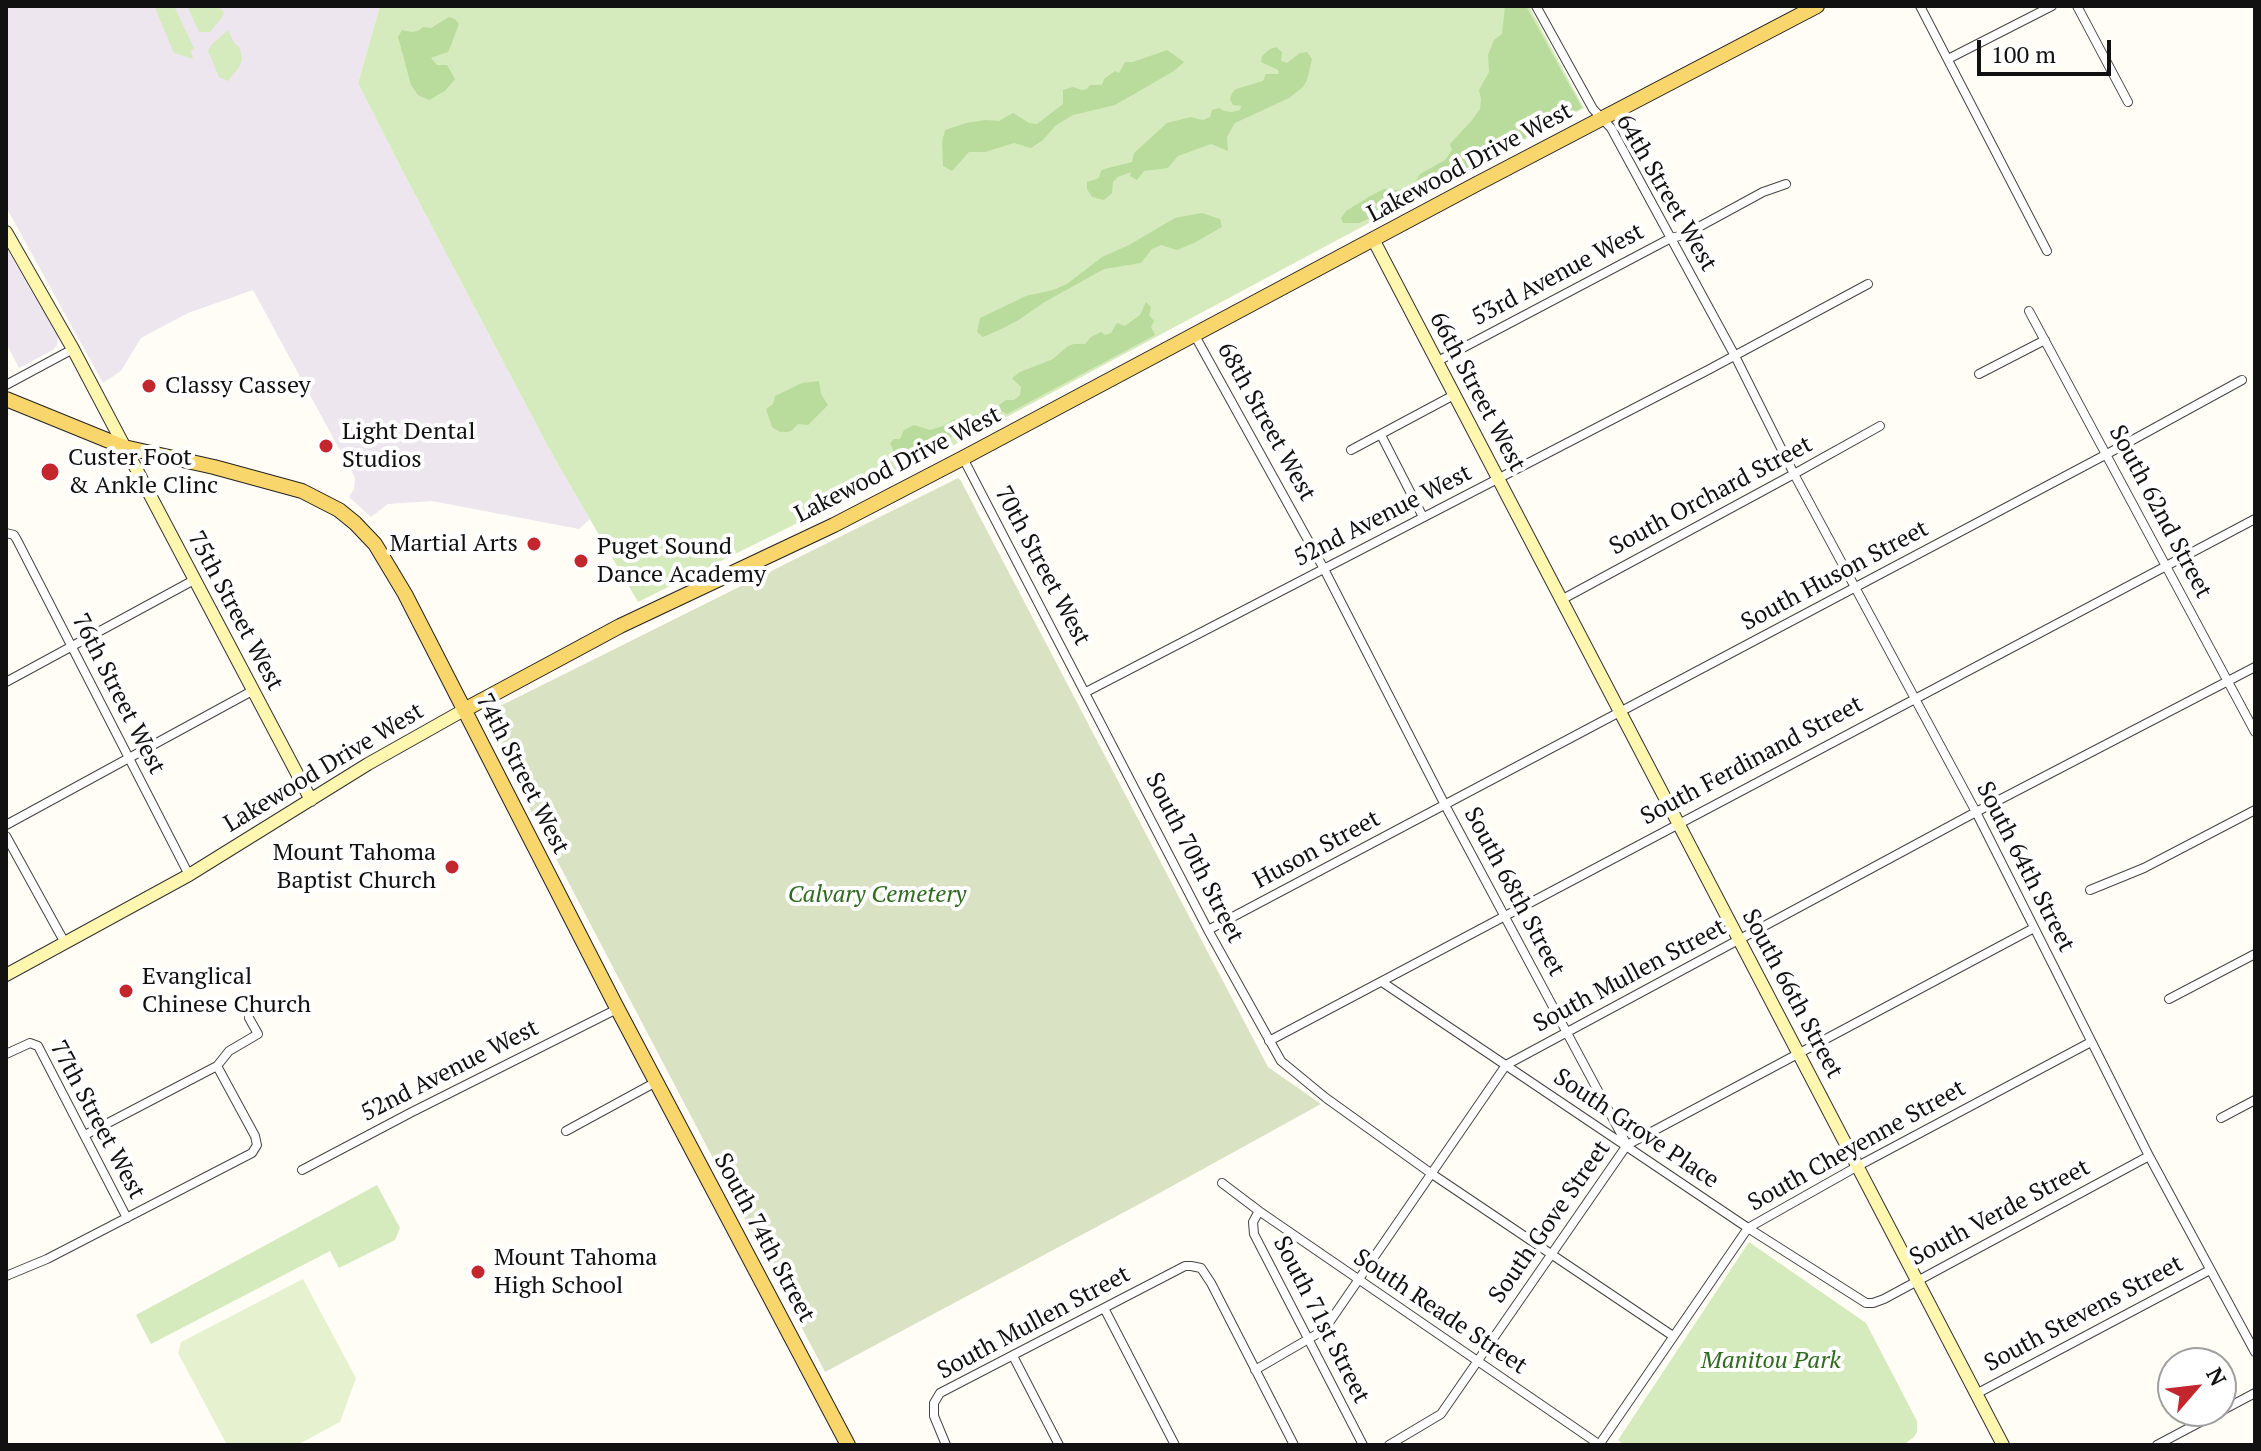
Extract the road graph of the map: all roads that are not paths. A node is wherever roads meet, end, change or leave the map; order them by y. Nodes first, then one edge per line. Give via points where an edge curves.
1 (1536, 6) edge
2 (1817, 6) edge
3 (1920, 6) edge
4 (2052, 6) edge
5 (2077, 6) edge
6 (1948, 59) junction
7 (2128, 102) dead end
8 (1602, 118) junction
9 (1786, 184) dead end
10 (7, 236) edge
11 (1671, 238) junction
12 (1373, 239) junction
13 (2047, 251) dead end
14 (1868, 284) dead end
15 (2029, 311) dead end
16 (1194, 334) junction
17 (2045, 340) junction
18 (73, 349) junction
19 (1735, 356) junction
20 (1436, 362) junction
21 (1979, 374) dead end
22 (2242, 380) dead end
23 (6, 385) edge
24 (1454, 395) junction
25 (6, 399) edge
26 (1758, 402) joint
27 (1880, 426) dead end
28 (1381, 435) junction
29 (124, 447) junction
30 (1351, 450) dead end
31 (2107, 454) junction
32 (963, 458) junction
33 (1794, 474) junction
34 (1498, 479) junction
35 (1423, 517) junction
36 (2255, 519) edge
37 (8, 533) edge
38 (1543, 565) joint
39 (2167, 566) junction
40 (1324, 569) junction
41 (194, 580) junction
42 (1856, 587) junction
43 (1561, 600) junction
44 (70, 647) junction
45 (1369, 656) joint
46 (2255, 667) edge
47 (2228, 681) junction
48 (6, 682) edge
49 (252, 691) junction
50 (1086, 692) junction
51 (1914, 698) junction
52 (464, 710) junction
53 (1619, 713) junction
54 (2255, 732) edge
55 (128, 758) junction
56 (311, 800) junction
57 (1445, 805) junction
58 (2255, 810) edge
59 (1976, 812) junction
60 (1677, 824) junction
61 (6, 825) edge
62 (6, 836) edge
63 (189, 875) junction
64 (2090, 890) dead end
65 (1504, 917) junction
66 (2034, 928) junction
67 (1208, 930) junction
68 (1738, 940) junction
69 (65, 943) junction
70 (2255, 954) edge
71 (6, 975) edge
72 (1382, 982) junction
73 (2169, 999) dead end
74 (617, 1009) junction
75 (249, 1018) dead end
76 (1566, 1032) junction
77 (1269, 1041) junction
78 (2091, 1042) junction
79 (640, 1053) joint
80 (1799, 1053) junction
81 (6, 1054) edge
82 (1506, 1065) junction
83 (217, 1066) junction
84 (656, 1082) junction
85 (2255, 1100) edge
86 (2221, 1118) dead end
87 (566, 1131) dead end
88 (85, 1135) junction
89 (1627, 1145) junction
90 (2149, 1156) junction
91 (1858, 1166) junction
92 (302, 1170) dead end
93 (1432, 1174) junction
94 (1222, 1183) dead end
95 (1259, 1211) junction
96 (127, 1218) junction
97 (1748, 1228) junction
98 (1553, 1255) junction
99 (2210, 1270) junction
100 (6, 1276) edge
101 (1359, 1281) junction
102 (1917, 1281) junction
103 (1870, 1304) joint
104 (1104, 1308) junction
105 (1673, 1336) junction
106 (1308, 1341) junction
107 (2255, 1352) edge
108 (1013, 1356) junction
109 (1478, 1361) junction
110 (1255, 1370) junction
111 (2255, 1393) edge
112 (1976, 1394) junction
113 (2237, 1403) edge
114 (2191, 1427) edge
115 (848, 1445) edge
116 (946, 1445) edge
117 (1059, 1445) edge
118 (1175, 1445) edge
119 (1294, 1445) edge
120 (1363, 1445) edge
121 (1389, 1445) edge
122 (1600, 1445) edge
123 (2003, 1445) edge
124 (2157, 1445) edge

1 - 8 street, 64th Street West
2 - 8 main road, Lakewood Drive West
3 - 6 street
4 - 6 street
5 - 7 street
6 - 13 street
8 - 11 street, 64th Street West
8 - 12 main road, Lakewood Drive West
9 - 11 street, 53rd Avenue West
10 - 18 street, 75th Street West
11 - 19 street, 64th Street West
11 - 20 street, 53rd Avenue West
12 - 16 main road, Lakewood Drive West
12 - 20 street, 66th Street West
14 - 19 street, 52nd Avenue West
15 - 17 street, South 62nd Street
16 - 32 main road, Lakewood Drive West
16 - 40 street, 68th Street West
17 - 21 street
17 - 31 street, South 62nd Street
18 - 23 street
18 - 29 street, 75th Street West
19 - 26 street, 64th Street West
19 - 34 street, 52nd Avenue West
20 - 24 street, 66th Street West
22 - 31 street, South Huson Street
24 - 28 street
24 - 34 street, 66th Street West
25 - 29 main road, 74th Street West
26 - 33 street, South 64th Street
27 - 33 street, South Orchard Street
28 - 30 street
28 - 35 street
29 - 41 street, 75th Street West
29 - 52 main road, 74th Street West via 302,491 355,523 390,565
31 - 39 street, South 62nd Street
31 - 42 street, South Huson Street
32 - 50 street, 70th Street West
32 - 52 main road, Lakewood Drive West via 620,626
33 - 42 street, South 64th Street
33 - 43 street, South Orchard Street
34 - 35 street, 52nd Avenue West
34 - 38 street, 66th Street West
35 - 40 street, 52nd Avenue West
36 - 39 street, South Ferdinand Street
37 - 44 street, 76th Street West via 19,543
38 - 43 street, South 66th Street
39 - 47 street, South 62nd Street
39 - 51 street, South Ferdinand Street
40 - 45 street, 68th Street West
40 - 50 street, 52nd Avenue West
41 - 44 street
41 - 49 street, 75th Street West
42 - 51 street, South 64th Street
42 - 53 street, South Huson Street
43 - 53 street, South 66th Street
44 - 48 street
44 - 55 street, 76th Street West
45 - 57 street, South 68th Street
46 - 47 street, South Mullen Street
47 - 54 street, South 62nd Street
47 - 59 street, South Mullen Street
49 - 55 street
49 - 56 street, 75th Street West
50 - 67 street, South 70th Street
51 - 59 street, South 64th Street
51 - 60 street, South Ferdinand Street
52 - 56 street, Lakewood Drive West
52 - 74 main road, 74th Street West
53 - 57 street, South Huson Street
53 - 60 street, South 66th Street
55 - 61 street
55 - 63 street, 76th Street West
56 - 63 street, Lakewood Drive West
57 - 65 street, South 68th Street
57 - 67 street, Huson Street
58 - 64 street
59 - 66 street, South 64th Street
59 - 68 street, South Mullen Street
60 - 65 street, South Ferdinand Street
60 - 68 street, South 66th Street
62 - 69 street
63 - 69 street, Lakewood Drive West
65 - 72 street, South Ferdinand Street
65 - 76 street, South 68th Street
66 - 78 street, South 64th Street
66 - 80 street, South Gove Street
67 - 77 street, South 70th Street
68 - 76 street, South Mullen Street
68 - 80 street, South 66th Street
69 - 71 street, Lakewood Drive West
70 - 73 street
72 - 77 street, South Ferdinand Street
72 - 82 street, South Grove Place
74 - 79 main road, 74th Street West
74 - 92 street, 52nd Avenue West
75 - 83 street via 258,1034 235,1046
76 - 82 street, South Mullen Street
76 - 89 street, South 68th Street
77 - 93 street, South 70th Street via 1286,1067
78 - 90 street, South 64th Street
78 - 91 street, South Cheyenne Street
79 - 84 main road, South 74th Street
80 - 89 street, South Gove Street
80 - 91 street, South 66th Street
81 - 88 street, 77th Street West via 32,1042 39,1048
82 - 89 street, South Grove Place
82 - 93 street, South Mullen Street
83 - 88 street
83 - 96 street via 256,1148
84 - 87 street
84 - 115 main road, South 74th Street
85 - 86 street
88 - 96 street, 77th Street West
89 - 97 street, South Grove Place
89 - 98 street, South Gove Street
90 - 99 street, South 64th Street
90 - 102 street, South Verde Street
91 - 97 street, South Cheyenne Street
91 - 102 street, South 66th Street
93 - 98 street, South 70th Street
93 - 101 street, South Mullen Street
94 - 95 street, South 71st Street
95 - 101 street, South Reade Street
95 - 106 street, South 71st Street via 1254,1234
96 - 100 street
97 - 103 street, South Grove Place
97 - 105 street, South Cheyenne Street
98 - 105 street, South 70th Street
98 - 109 street, South Gove Street
99 - 107 street, South 64th Street
99 - 112 street, South Stevens Street
101 - 106 street, South Mullen Street via 1324,1330
101 - 109 street, South Reade Street
102 - 103 street, South Verde Street
102 - 112 street, South 66th Street
104 - 108 street, South Mullen Street
104 - 110 street, South Mullen Street via 1185,1266 1201,1268
104 - 118 street
105 - 122 street, South Cheyenne Street
106 - 110 street, South Mullen Street
106 - 120 street, South 71st Street
108 - 116 street, South Mullen Street via 940,1393 933,1409
108 - 117 street
109 - 121 street, South Gove Street via 1441,1414
109 - 122 street, South Reade Street
110 - 119 street
111 - 113 street
112 - 123 street, South 66th Street
114 - 124 street

